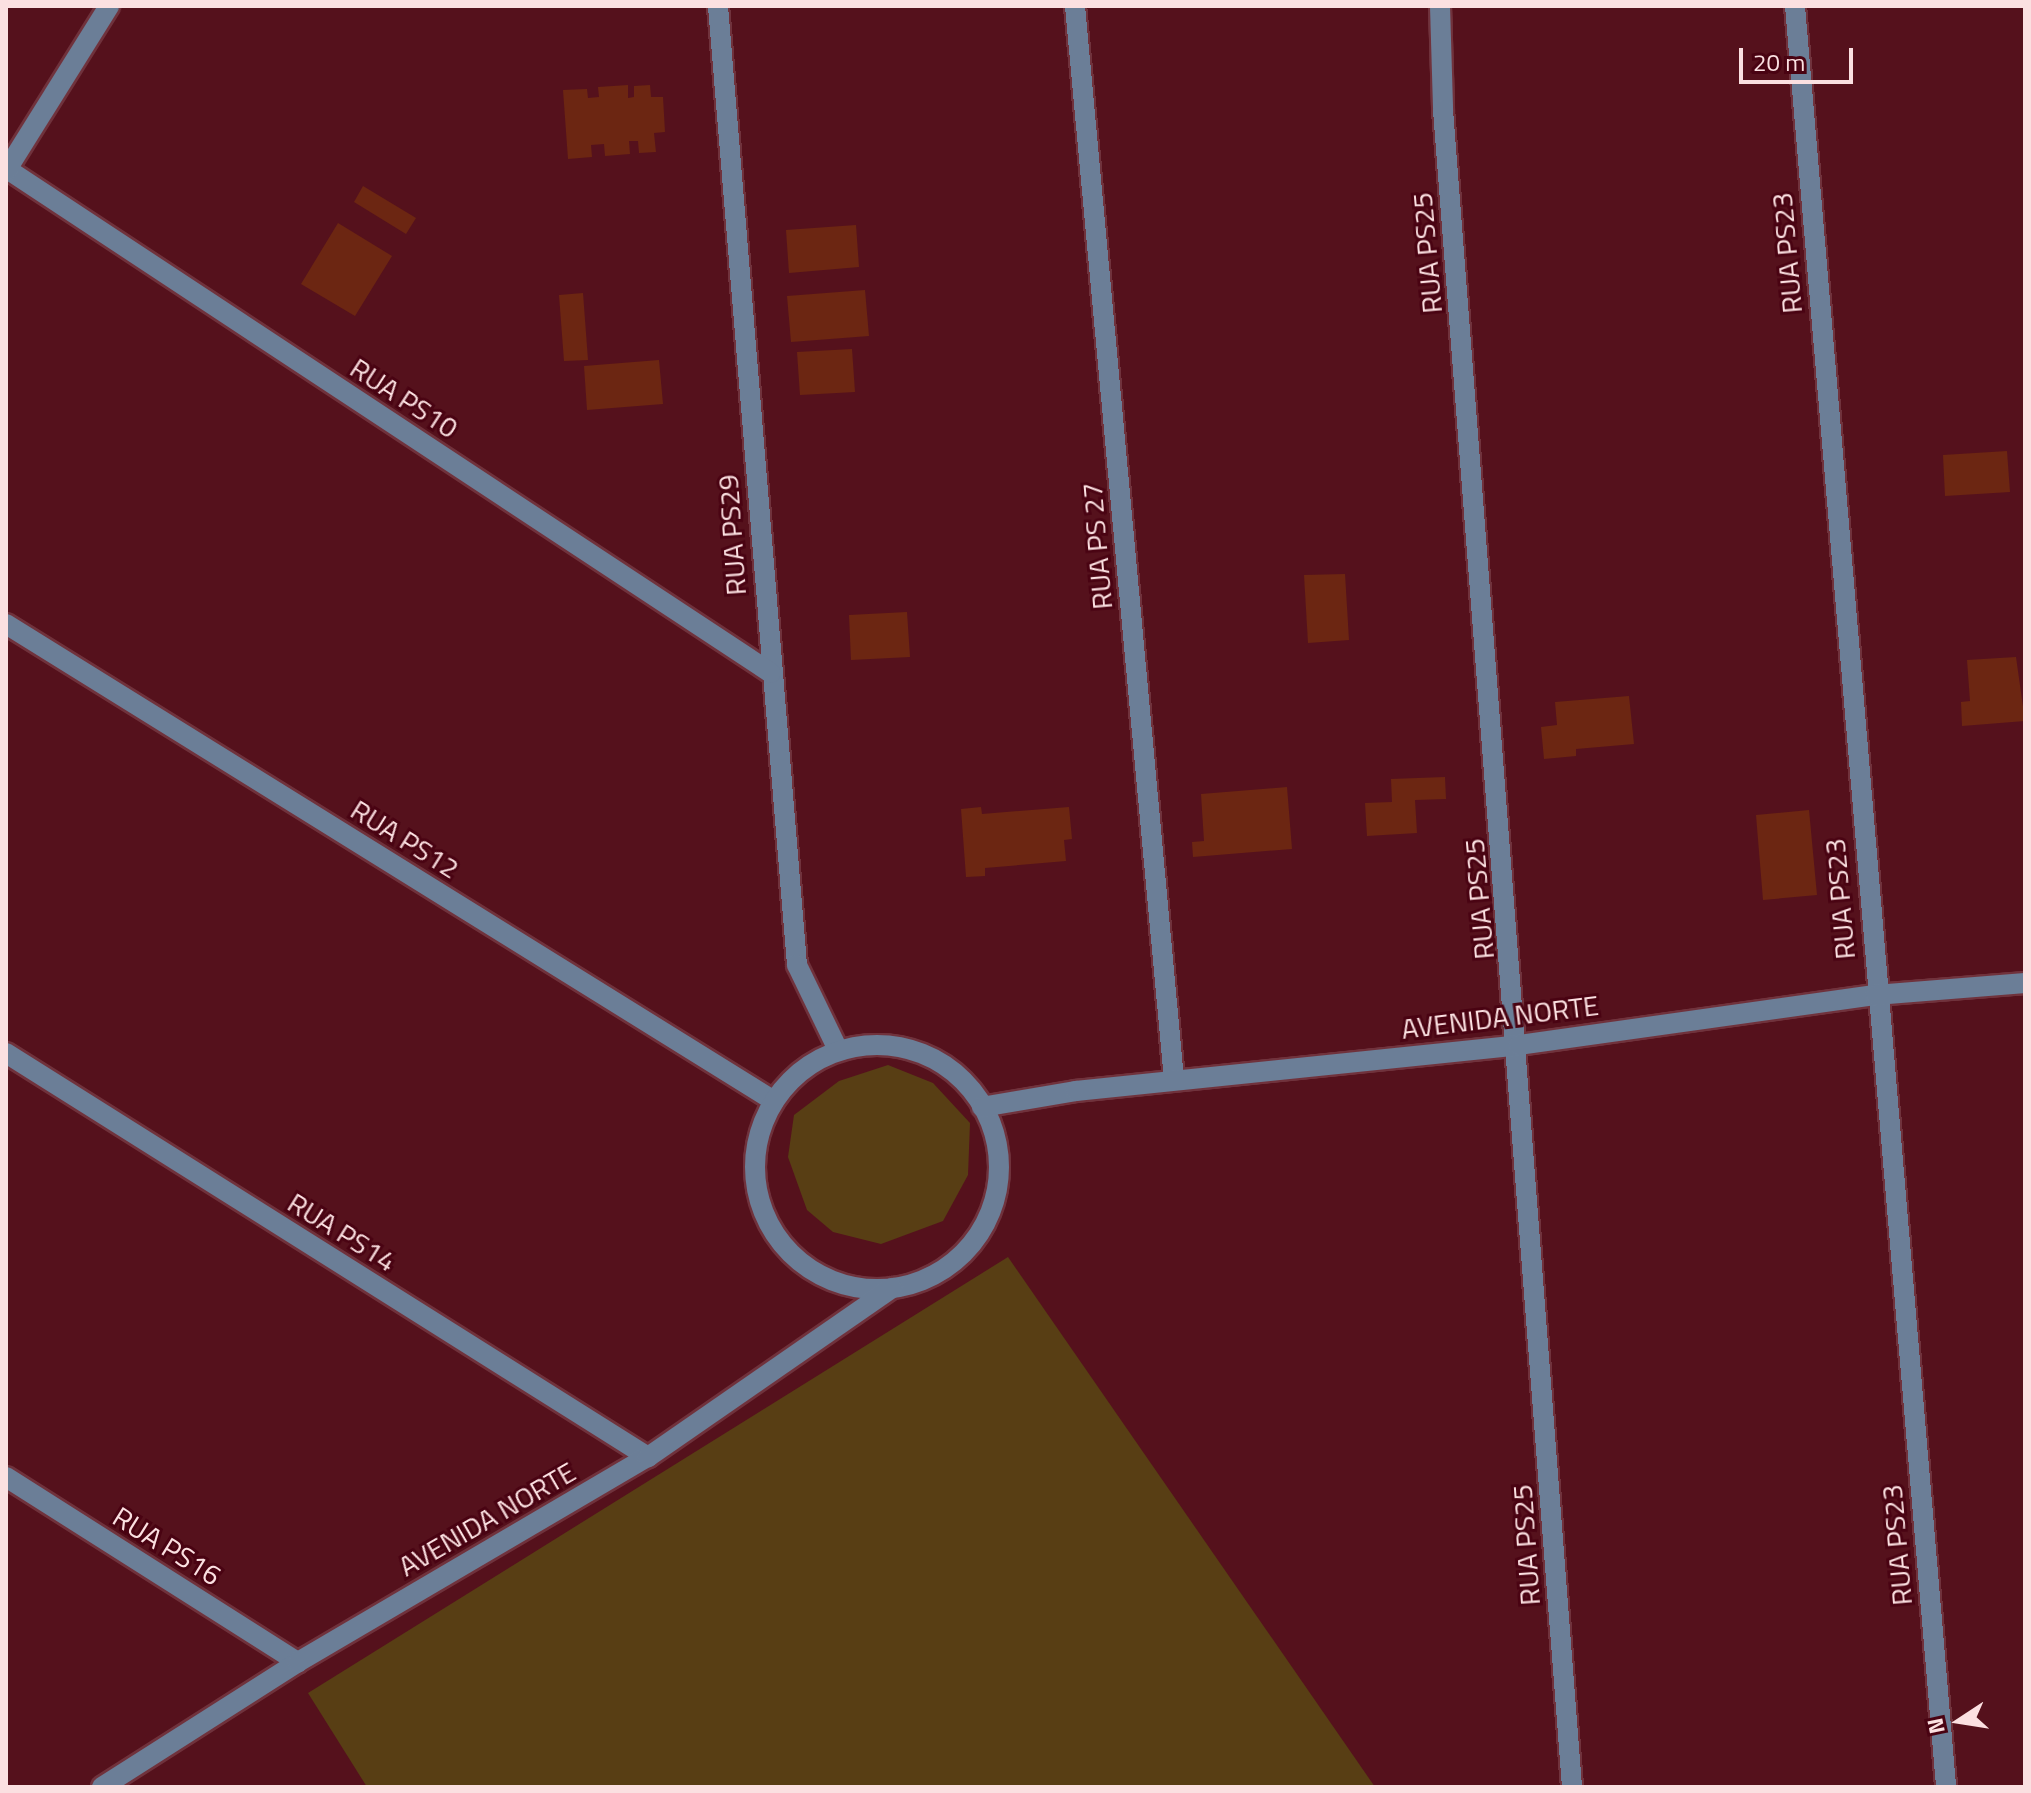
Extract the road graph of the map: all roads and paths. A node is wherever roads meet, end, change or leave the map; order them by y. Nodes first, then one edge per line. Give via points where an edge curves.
1 (109, 6) edge
2 (718, 6) edge
3 (1075, 6) edge
4 (1440, 6) edge
5 (1795, 6) edge
6 (7, 170) edge
7 (6, 624) edge
8 (771, 673) junction
9 (2025, 983) edge
10 (1876, 995) junction
11 (1519, 1045) junction
12 (838, 1050) junction
13 (6, 1053) edge
14 (1174, 1080) junction
15 (774, 1101) junction
16 (982, 1107) junction
17 (892, 1288) junction
18 (648, 1457) junction
19 (6, 1477) edge
20 (298, 1662) junction
21 (102, 1787) edge
22 (1572, 1787) edge
23 (1946, 1787) edge

1 - 6 street
2 - 8 street, RUA PS29
3 - 14 street, RUA PS 27
4 - 11 street, RUA PS25 via 1443,110
5 - 10 street, RUA PS23
6 - 8 street, RUA PS10
7 - 15 street, RUA PS12
8 - 12 street, RUA PS29 via 797,965
9 - 10 street, AVENIDA NORTE
10 - 11 street, AVENIDA NORTE
10 - 23 street, RUA PS23
11 - 14 street, AVENIDA NORTE
11 - 22 street, RUA PS25
12 - 15 street via 807,1066
12 - 16 street via 873,1044 909,1049 942,1062 969,1086
13 - 18 street, RUA PS14
14 - 16 street, AVENIDA NORTE
15 - 17 street via 762,1125 754,1164 760,1204 779,1241 808,1269 845,1286
16 - 17 street via 999,1157 996,1197 981,1233 955,1262 922,1282
17 - 18 street, AVENIDA NORTE
18 - 20 street, AVENIDA NORTE
19 - 20 street, RUA PS16
20 - 21 street, AVENIDA NORTE

